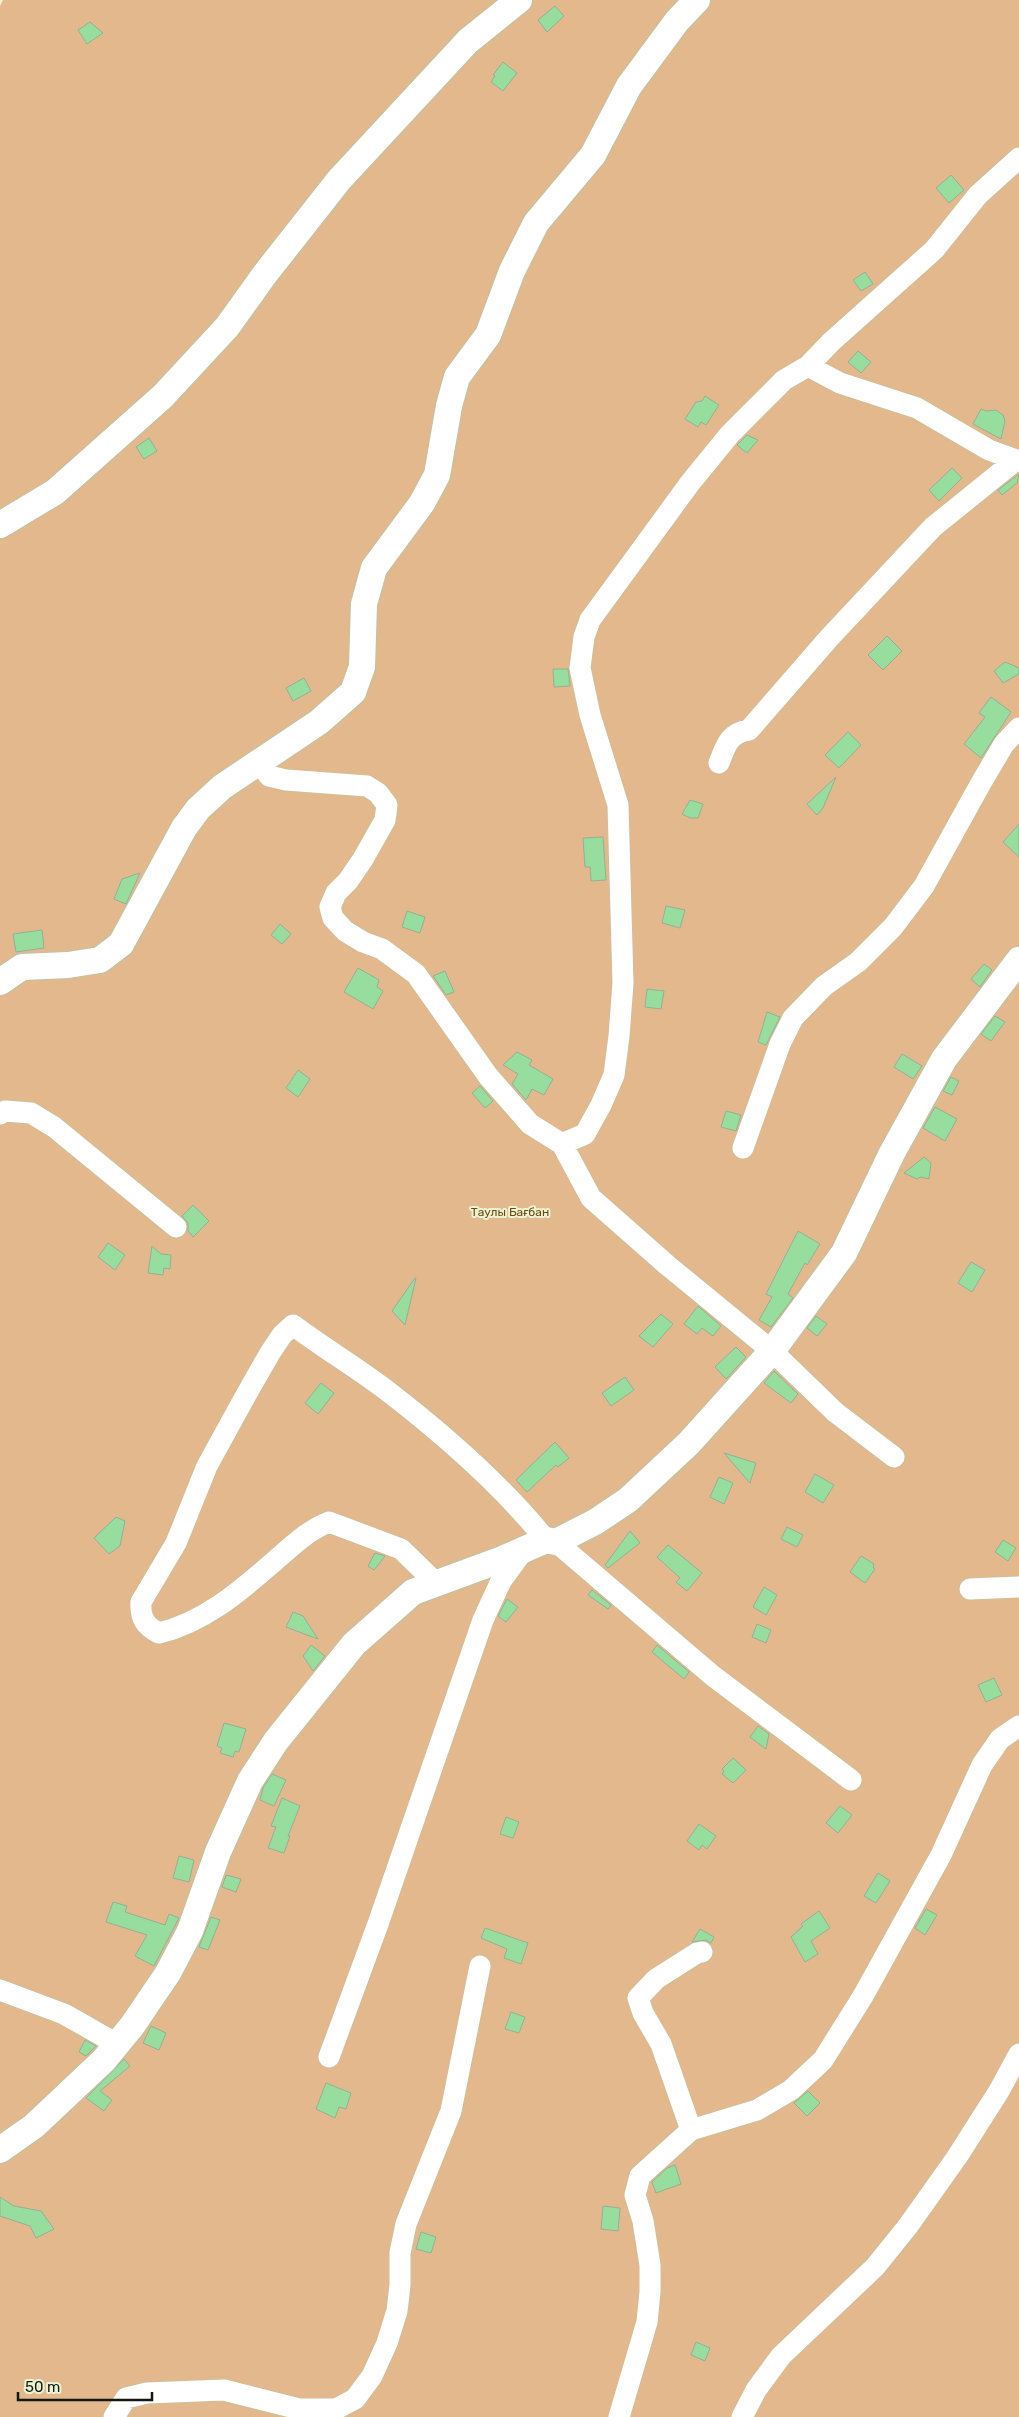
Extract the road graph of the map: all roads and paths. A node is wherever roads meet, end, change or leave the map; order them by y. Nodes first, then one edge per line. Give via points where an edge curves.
1 (519, 0) edge
2 (697, 0) edge
3 (1019, 158) edge
4 (808, 366) junction
5 (1018, 460) edge
6 (0, 525) edge
7 (1019, 728) edge
8 (259, 762) junction
9 (719, 763) dead end
10 (1019, 960) edge
11 (0, 982) edge
12 (0, 1114) edge
13 (562, 1144) junction
14 (743, 1148) dead end
15 (176, 1227) dead end
16 (772, 1351) junction
17 (894, 1457) dead end
18 (543, 1543) junction
19 (436, 1583) junction
20 (1019, 1587) edge
21 (970, 1589) dead end
22 (1019, 1726) edge
23 (851, 1780) dead end
24 (702, 1952) dead end
25 (480, 1966) dead end
26 (0, 1990) edge
27 (117, 2044) junction
28 (1019, 2054) edge
29 (329, 2057) dead end
30 (691, 2130) junction
31 (0, 2150) edge
32 (114, 2417) edge
33 (619, 2417) edge
34 (742, 2417) edge

1 - 6 street via 468,41 338,180 227,327 163,396 55,492
2 - 8 street via 677,21 629,86 593,155 536,223 512,271 488,335 457,377 436,475 422,503 374,568 364,604 362,667 353,692 320,722
3 - 4 street via 978,195 934,250
4 - 5 street via 840,383 917,408 989,450
4 - 13 street via 784,380 730,434 590,620 584,637 580,668 590,715 618,805 622,983 614,1075 585,1134
5 - 9 street via 933,527 829,638 749,730 728,738
7 - 14 street via 994,759 924,886 893,927 858,962 824,986 793,1018 780,1044
8 - 11 street via 222,787 198,809 184,828 121,944 100,960 22,967
8 - 13 street via 269,776 367,786 378,793 387,805 384,820 363,859 336,893 330,907 333,918 345,931 382,949 416,974 488,1076 530,1124
10 - 16 street via 944,1059 892,1153 844,1252
12 - 15 street via 5,1111 31,1113 54,1127
13 - 16 street via 591,1198 666,1265
16 - 17 street via 835,1412
16 - 18 street via 689,1443 628,1500 595,1522
18 - 19 street
18 - 19 street via 478,1469 425,1422 348,1362 293,1325 270,1353 207,1466 176,1543 141,1602 140,1613 148,1627 159,1633 184,1626 249,1584 309,1532 329,1522 401,1550
18 - 23 street
18 - 29 street via 501,1581 483,1620
19 - 27 street via 413,1592 354,1644 276,1740 250,1781 218,1852 190,1931 168,1974
20 - 21 street
22 - 30 street via 1000,1739 982,1765 937,1863 863,1996 823,2060 791,2090 757,2110
24 - 30 street via 656,1979 638,1998 661,2044
25 - 32 street via 451,2111 406,2224 400,2253 397,2311 387,2343 355,2399 336,2409 299,2409 224,2390 147,2393 126,2398
26 - 27 street via 64,2014
27 - 31 street via 34,2126
28 - 34 street via 957,2157 908,2226 875,2267 781,2356 756,2390
30 - 33 street via 640,2176 635,2195 650,2265 650,2299 647,2322

